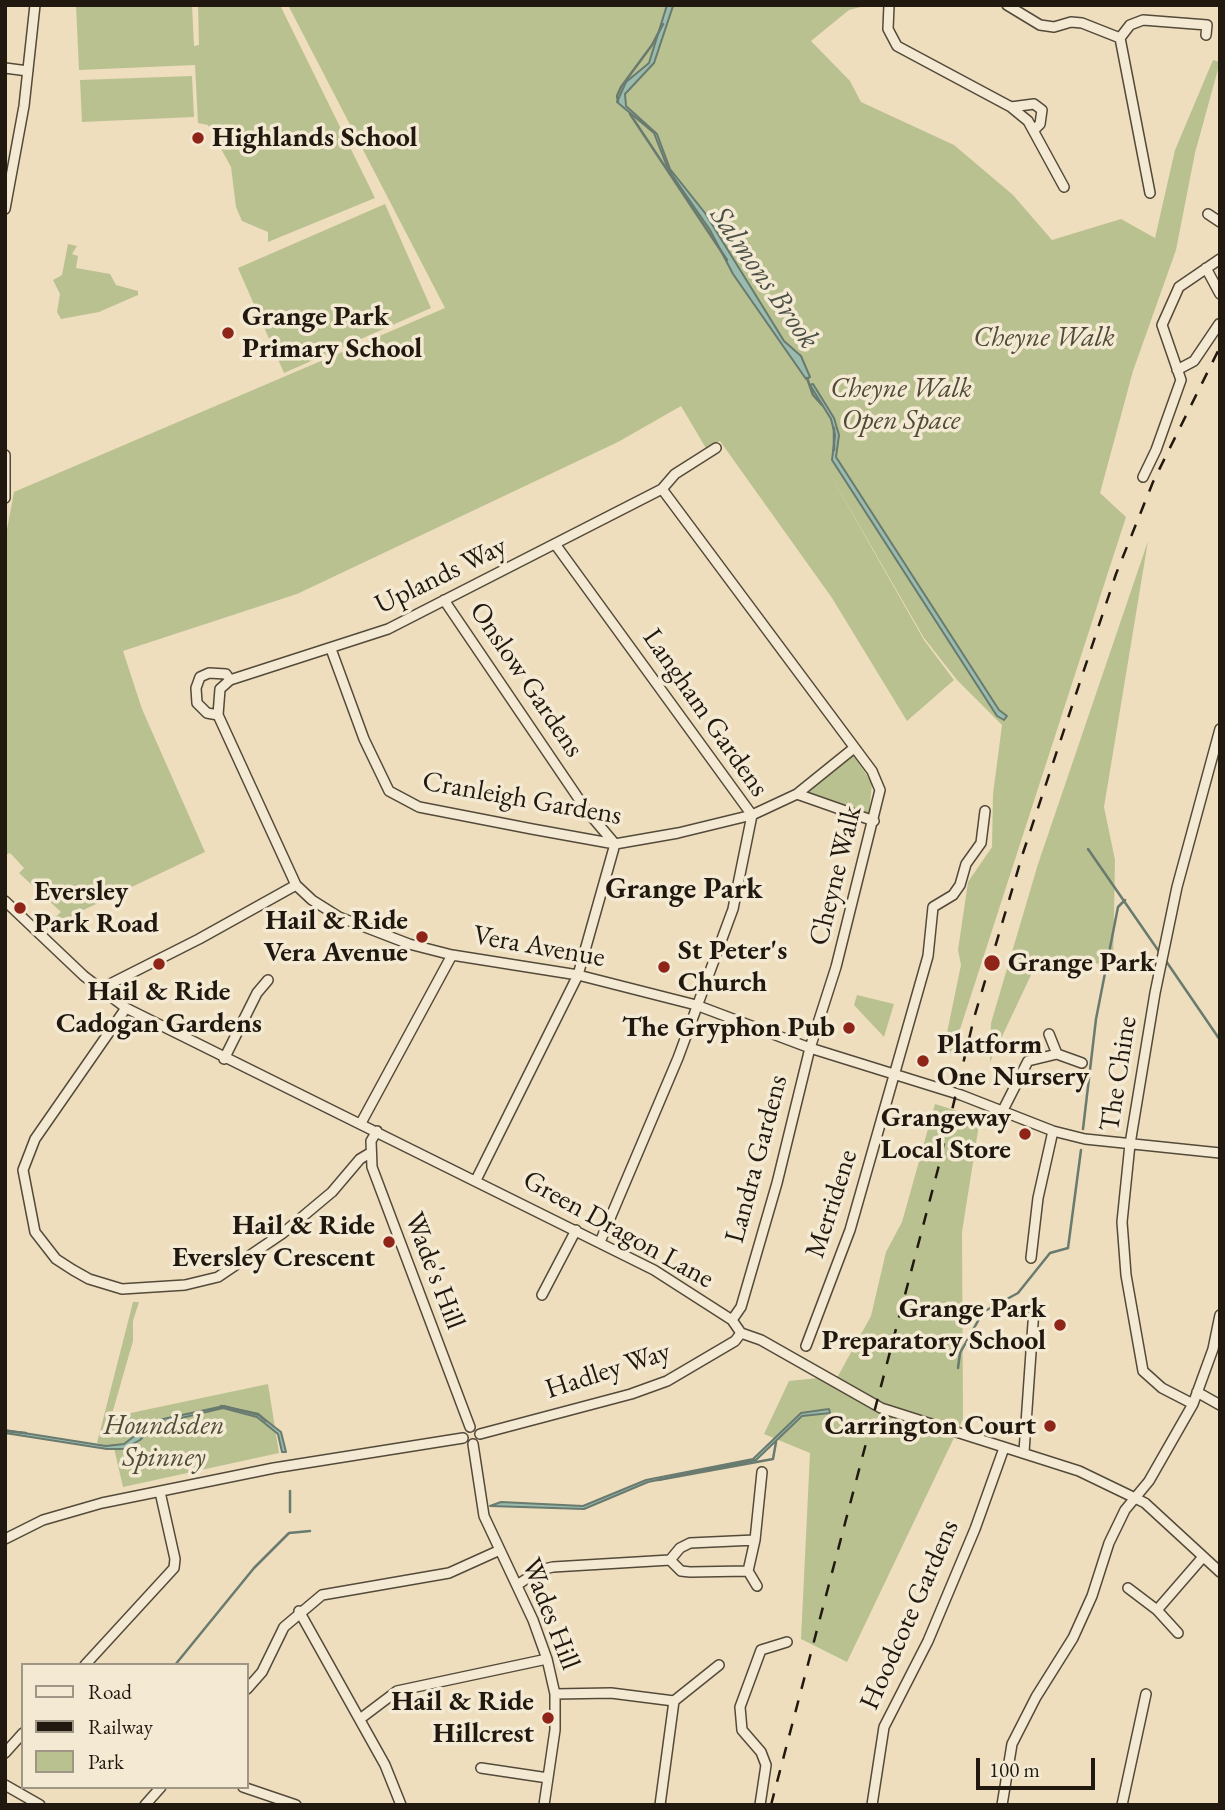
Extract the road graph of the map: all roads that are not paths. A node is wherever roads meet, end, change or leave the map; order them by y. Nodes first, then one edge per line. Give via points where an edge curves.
1 (35, 5) edge
2 (889, 5) edge
3 (1007, 5) edge
4 (1024, 9) edge
5 (1207, 25) dead end
6 (1120, 38) junction
7 (5, 68) edge
8 (28, 71) junction
9 (1011, 107) junction
10 (1034, 130) junction
11 (8, 185) edge
12 (1063, 187) dead end
13 (1150, 193) dead end
14 (5, 209) edge
15 (1208, 215) dead end
16 (1220, 222) edge
17 (1220, 259) edge
18 (1206, 268) junction
19 (1220, 295) edge
20 (1219, 324) edge
21 (1177, 370) junction
22 (716, 449) dead end
23 (5, 454) edge
24 (1143, 477) dead end
25 (662, 489) junction
26 (5, 498) edge
27 (555, 544) junction
28 (444, 600) junction
29 (331, 649) junction
30 (230, 680) junction
31 (218, 715) junction
32 (1220, 729) edge
33 (854, 748) junction
34 (797, 794) junction
35 (985, 811) dead end
36 (752, 815) junction
37 (874, 821) junction
38 (615, 844) junction
39 (296, 885) junction
40 (5, 901) edge
41 (452, 955) junction
42 (578, 975) junction
43 (268, 980) dead end
44 (100, 989) junction
45 (696, 1005) junction
46 (125, 1008) junction
47 (1049, 1034) dead end
48 (810, 1048) junction
49 (1057, 1054) junction
50 (224, 1059) junction
51 (1082, 1062) dead end
52 (894, 1074) junction
53 (1002, 1112) junction
54 (361, 1123) junction
55 (377, 1131) junction
56 (1053, 1131) junction
57 (1130, 1144) junction
58 (370, 1153) junction
59 (1220, 1153) edge
60 (476, 1180) junction
61 (576, 1230) junction
62 (600, 1241) junction
63 (1031, 1258) dead end
64 (542, 1295) dead end
65 (1034, 1309) dead end
66 (1220, 1315) edge
67 (732, 1320) junction
68 (741, 1333) junction
69 (806, 1346) dead end
70 (1197, 1392) junction
71 (1193, 1404) junction
72 (1220, 1405) edge
73 (470, 1427) junction
74 (480, 1434) junction
75 (463, 1438) junction
76 (473, 1444) junction
77 (1004, 1448) junction
78 (1024, 1452) junction
79 (762, 1472) dead end
80 (160, 1492) junction
81 (1135, 1498) junction
82 (5, 1539) edge
83 (755, 1540) junction
84 (500, 1550) junction
85 (1203, 1557) junction
86 (670, 1560) junction
87 (748, 1571) junction
88 (1220, 1572) edge
89 (517, 1585) junction
90 (757, 1586) dead end
91 (1128, 1588) dead end
92 (1157, 1610) junction
93 (299, 1611) junction
94 (1178, 1633) dead end
95 (787, 1642) dead end
96 (547, 1659) junction
97 (87, 1663) edge
98 (719, 1665) dead end
99 (248, 1688) edge
100 (555, 1694) junction
101 (1146, 1694) dead end
102 (674, 1700) junction
103 (360, 1719) junction
104 (21, 1735) edge
105 (5, 1753) edge
106 (481, 1769) dead end
107 (548, 1778) junction
108 (5, 1785) edge
109 (159, 1789) edge
110 (248, 1789) edge
111 (295, 1804) edge
112 (40, 1805) edge
113 (145, 1805) edge
114 (401, 1805) edge
115 (544, 1805) edge
116 (660, 1805) edge
117 (760, 1805) edge
118 (872, 1805) edge
119 (1002, 1805) edge
120 (1122, 1805) edge

1 - 8 street
2 - 9 street via 888,29 897,46
3 - 4 street
4 - 6 street via 1040,25 1082,23
5 - 6 street via 1143,20 1129,24
6 - 13 street
7 - 8 street
8 - 11 street
9 - 10 street
9 - 10 street via 1034,104 1042,110
10 - 12 street
11 - 14 street
15 - 16 street
17 - 18 street
18 - 19 street
18 - 21 street via 1180,286 1162,325
20 - 21 street via 1194,361
21 - 24 street via 1181,380
22 - 25 street, Uplands Way via 675,474
23 - 26 street
25 - 27 street, Uplands Way
25 - 33 street, Cheyne Walk
27 - 28 street, Uplands Way
27 - 36 street, Langham Gardens
28 - 29 street, Uplands Way via 388,629
28 - 38 street, Onslow Gardens via 587,811
29 - 30 street, Uplands Way
29 - 38 street, Cranleigh Gardens via 383,784 399,799 419,807
30 - 31 street via 220,689
30 - 31 street, Uplands Way via 226,674 209,673 196,688 197,703
31 - 39 street, Vera Avenue
32 - 57 street, The Chine via 1164,948
33 - 34 street, Cranleigh Gardens
33 - 37 street, Cheyne Walk via 878,780
34 - 36 street, Cranleigh Gardens
34 - 37 street
35 - 52 street, Merridene via 981,843 966,864 960,885 933,907 928,956
36 - 38 street, Cranleigh Gardens
36 - 45 street, Langham Gardens via 733,908
37 - 48 street, Cheyne Walk
38 - 42 street
39 - 41 street, Vera Avenue via 312,900 367,930
39 - 44 street
40 - 44 street, Green Dragon Lane
41 - 42 street, Vera Avenue
41 - 54 street
42 - 45 street, Vera Avenue
42 - 60 street
43 - 50 street
44 - 46 street, Green Dragon Lane
45 - 48 street, Vera Avenue
45 - 62 street, Langham Gardens
46 - 50 street, Green Dragon Lane
46 - 58 street via 49,1118 26,1156 23,1170 35,1232 56,1259 73,1270 122,1289 185,1285 218,1277 293,1225
47 - 49 street
48 - 52 street, Vera Avenue
48 - 67 street, Landra Gardens via 777,1183 741,1307
49 - 51 street
49 - 53 street via 1032,1058 1023,1065
50 - 54 street, Green Dragon Lane
52 - 53 street, Vera Avenue
52 - 69 street, Merridene via 850,1230
53 - 56 street, Vera Avenue
54 - 55 street, Green Dragon Lane
55 - 58 street
55 - 60 street, Green Dragon Lane
56 - 57 street, Vera Avenue
56 - 63 street
57 - 59 street, Vera Avenue
57 - 71 street, The Chine via 1123,1195 1123,1248 1141,1363 1149,1378
58 - 73 street, Wade's Hill via 390,1222
60 - 61 street, Green Dragon Lane
61 - 62 street, Green Dragon Lane
61 - 64 street
62 - 67 street, Green Dragon Lane
65 - 78 street
66 - 70 street
67 - 68 street, Green Dragon Lane
68 - 74 street, Hadley Way via 726,1347 667,1381
68 - 77 street via 881,1408
70 - 71 street
70 - 72 street
71 - 81 street
73 - 74 street
73 - 75 street
74 - 76 street
75 - 76 street
75 - 80 street via 297,1464
76 - 84 street, Wades Hill via 479,1499
77 - 78 street
77 - 118 street, Hoodcote Gardens via 928,1641 884,1727
78 - 81 street via 1079,1471
79 - 83 street
80 - 82 street via 71,1510
80 - 97 street via 174,1568
81 - 85 street
81 - 119 street via 1113,1534 1073,1638 1012,1744
83 - 86 street via 690,1544
83 - 87 street
84 - 89 street, Wades Hill
84 - 93 street via 449,1573 322,1595
85 - 88 street
85 - 92 street
86 - 87 street via 681,1571
86 - 89 street via 554,1567
87 - 90 street
89 - 96 street, Wades Hill
91 - 92 street
92 - 94 street
93 - 99 street via 284,1627 262,1672
93 - 103 street
95 - 117 street via 761,1650 740,1707 742,1730 766,1765
96 - 100 street, Wades Hill
96 - 103 street via 397,1691
98 - 102 street
100 - 102 street via 611,1693
100 - 107 street, Wades Hill
101 - 120 street
102 - 116 street
103 - 114 street
104 - 105 street
106 - 107 street
107 - 115 street, Wades Hill
108 - 112 street
109 - 113 street
110 - 111 street

